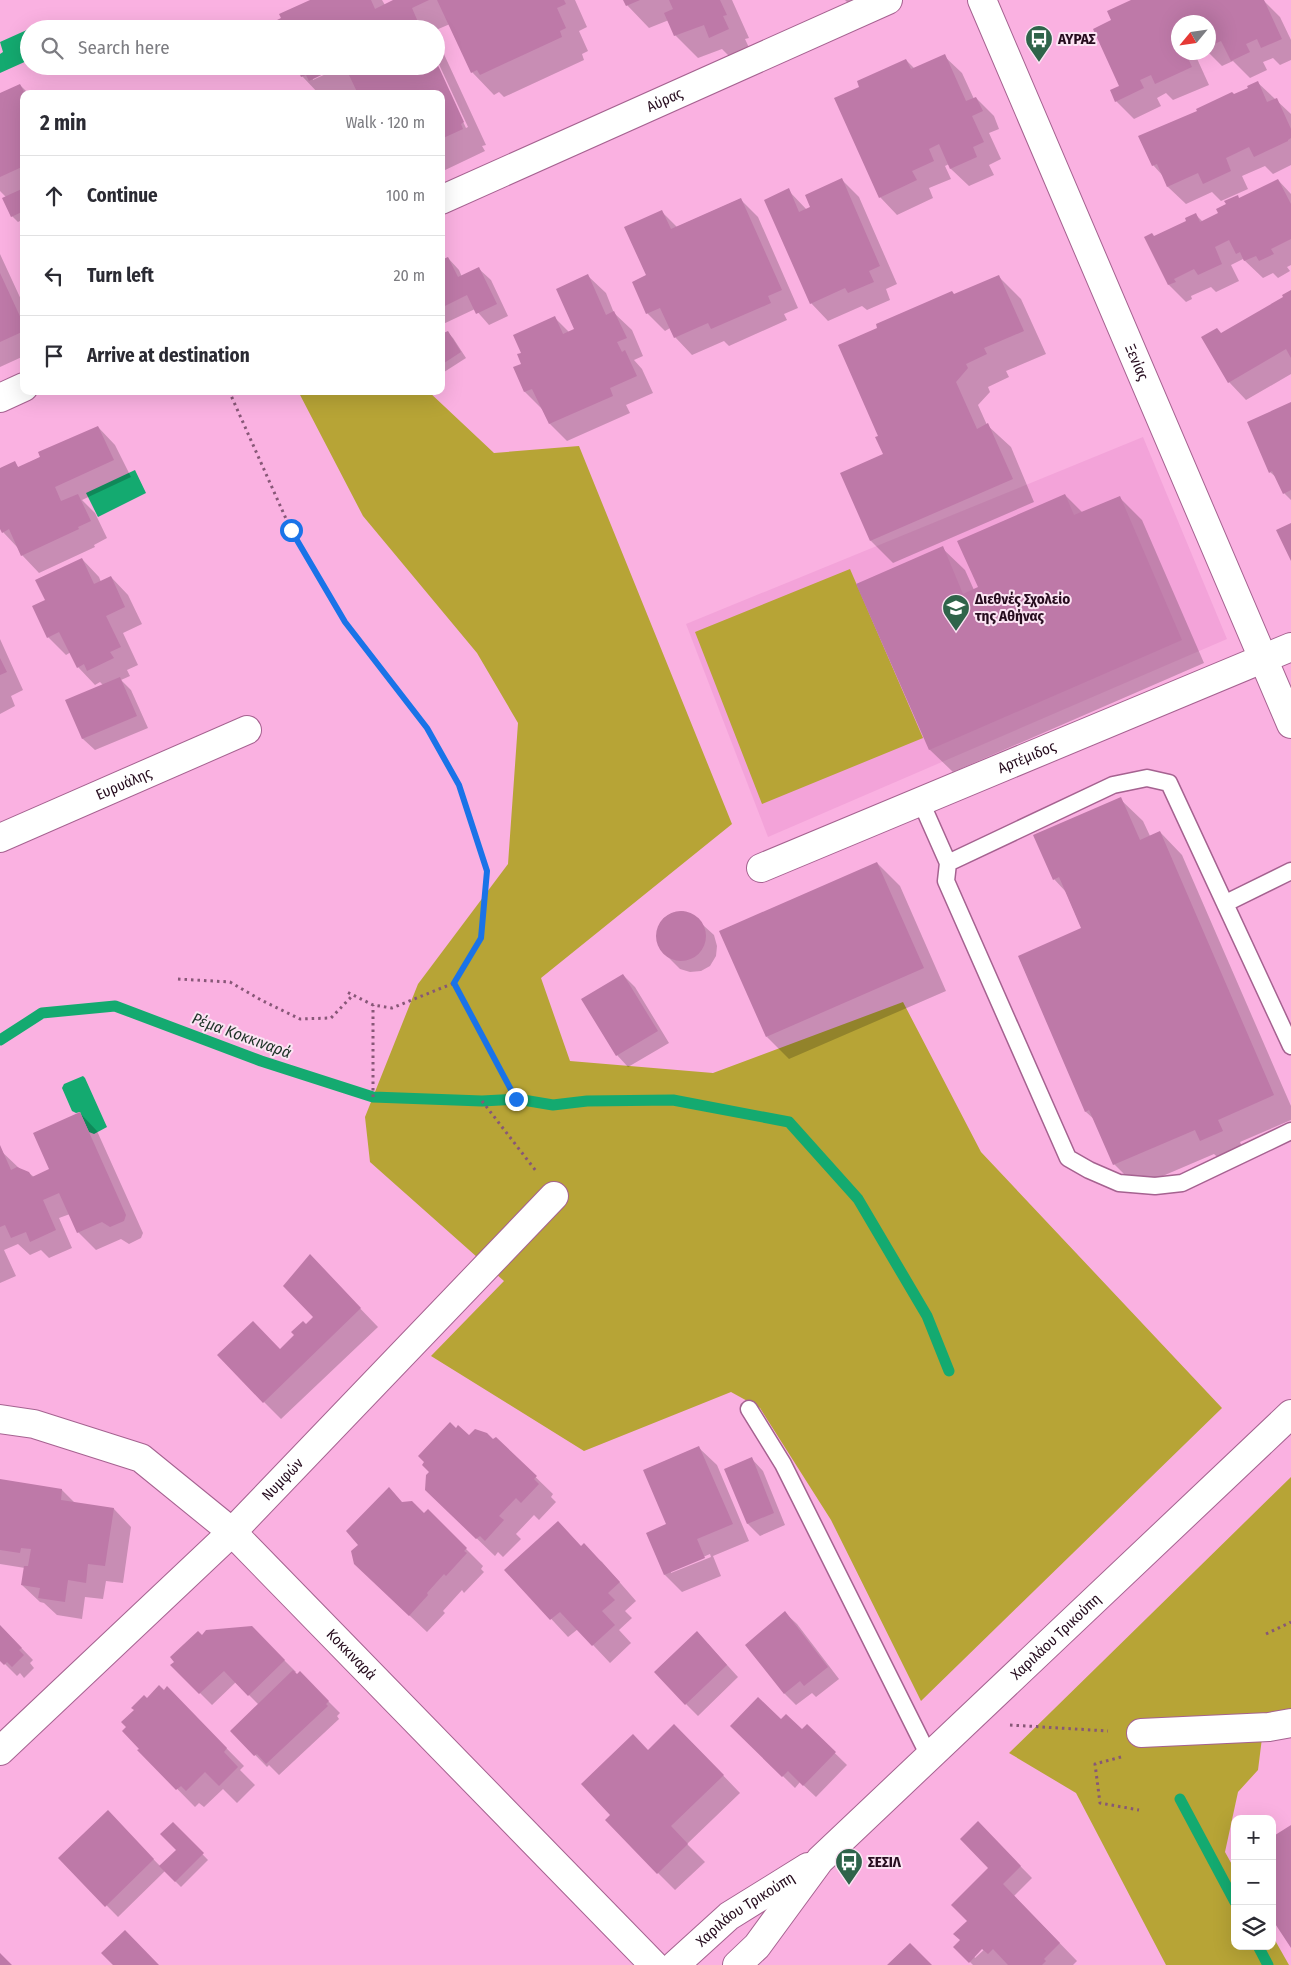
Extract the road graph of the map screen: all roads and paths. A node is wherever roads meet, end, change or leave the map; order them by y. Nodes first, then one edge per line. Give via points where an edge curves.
1 (888, 0) edge
2 (982, 0) edge
3 (445, 198) edge
4 (20, 389) edge
5 (231, 395) edge
6 (0, 398) edge
7 (1291, 647) edge
8 (1263, 659) junction
9 (1291, 724) edge
10 (247, 730) dead end
11 (921, 802) junction
12 (0, 838) edge
13 (948, 863) junction
14 (761, 868) dead end
15 (1291, 871) edge
16 (1226, 903) junction
17 (178, 979) dead end
18 (454, 983) junction
19 (345, 991) dead end
20 (353, 995) junction
21 (373, 1005) junction
22 (1291, 1046) edge
23 (373, 1097) dead end
24 (516, 1099) dead end
25 (482, 1101) dead end
26 (1291, 1131) edge
27 (554, 1196) joint
28 (749, 1410) dead end
29 (1291, 1414) edge
30 (0, 1420) edge
31 (232, 1532) junction
32 (1291, 1622) edge
33 (1266, 1634) dead end
34 (964, 1722) junction
35 (1291, 1723) edge
36 (1128, 1732) junction
37 (0, 1752) edge
38 (929, 1756) junction
39 (1139, 1810) dead end
40 (820, 1860) junction
41 (654, 1965) edge
42 (675, 1965) edge
43 (738, 1965) edge

1 - 3 street, Αύρας
2 - 8 street, Ξενίας
4 - 6 street
5 - 18 path via 291,530 345,622 427,728 459,785 487,871 481,938
7 - 8 street, Αρτέμιδος
8 - 9 street, Ξενίας
8 - 11 street, Αρτέμιδος
10 - 12 street, Ευρυάλης
11 - 13 lane
11 - 14 street, Αρτέμιδος
13 - 16 lane via 1113,785 1148,778 1169,783
13 - 26 lane via 946,882 1068,1158 1119,1183 1155,1186 1182,1183
15 - 16 lane
16 - 22 lane
17 - 20 path via 230,982 300,1019 331,1018
18 - 21 path via 392,1008
18 - 24 path
19 - 20 path
20 - 21 path
21 - 23 path
25 - 27 path
27 - 31 street, Νυμφών
28 - 38 lane via 783,1464
29 - 34 street, Χαριλάου Τρικούπη
30 - 31 street, Κοκκιναρά via 34,1424 141,1458
31 - 37 street, Νυμφών
31 - 41 street, Κοκκιναρά
32 - 33 path
34 - 36 path
34 - 38 street, Χαριλάου Τρικούπη
35 - 36 street via 1269,1727
36 - 39 path via 1136,1752 1095,1764 1100,1803
38 - 40 street, Χαριλάου Τρικούπη
40 - 42 street, Χαριλάου Τρικούπη via 729,1916
40 - 43 street, Χαριλάου Τρικούπη via 757,1946

